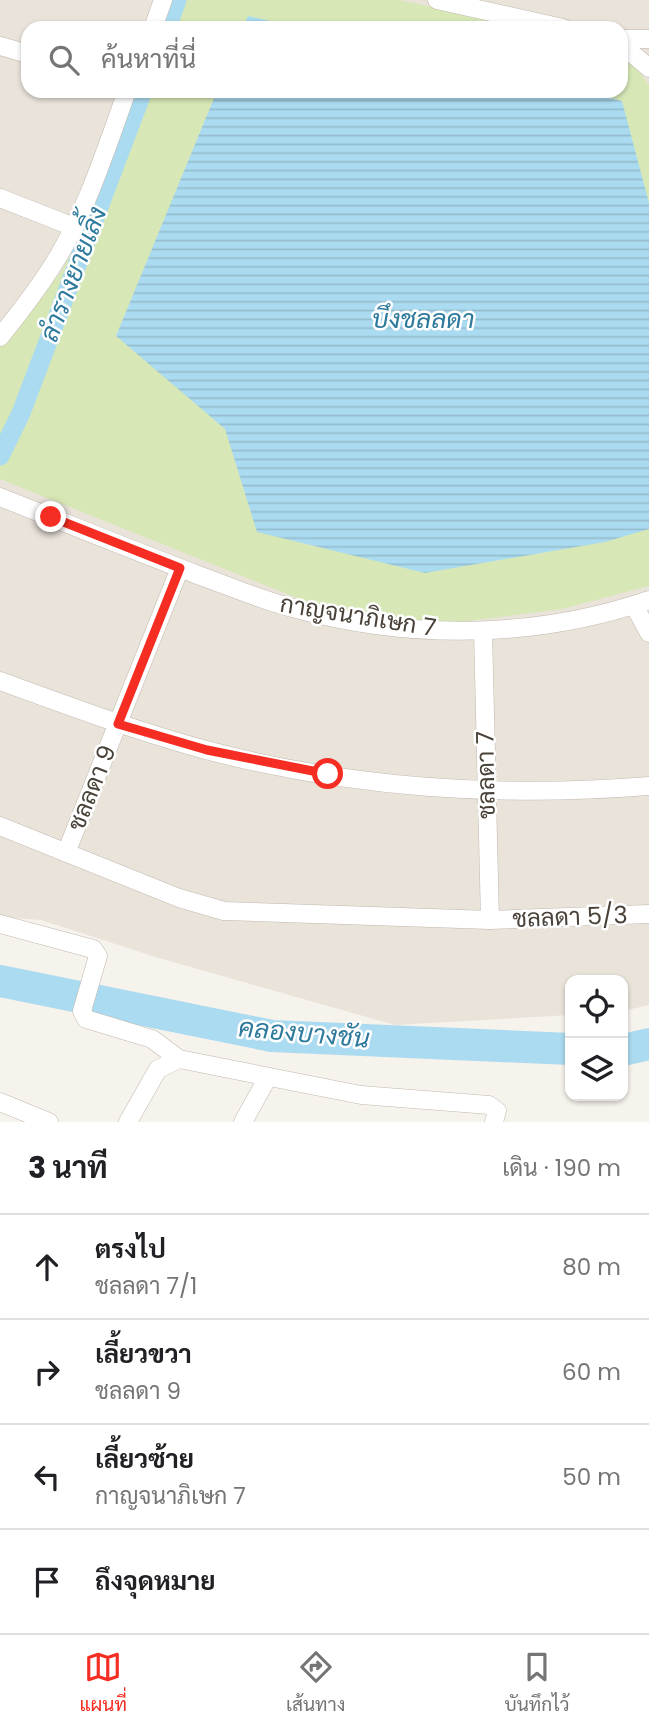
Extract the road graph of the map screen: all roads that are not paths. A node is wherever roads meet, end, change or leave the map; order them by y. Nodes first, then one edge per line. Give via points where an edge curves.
1 (163, 0) edge
2 (437, 0) edge
3 (156, 21) edge
4 (532, 21) edge
5 (649, 39) edge
6 (628, 40) edge
7 (0, 46) edge
8 (628, 48) edge
9 (21, 52) edge
10 (649, 68) edge
11 (124, 98) edge
12 (0, 198) edge
13 (74, 227) junction
14 (0, 337) edge
15 (0, 497) edge
16 (180, 568) junction
17 (642, 602) edge
18 (483, 631) junction
19 (649, 633) edge
20 (0, 681) edge
21 (118, 724) junction
22 (649, 786) edge
23 (486, 790) junction
24 (0, 826) edge
25 (66, 853) junction
26 (649, 914) edge
27 (490, 920) junction
28 (0, 923) edge
29 (179, 1059) junction
30 (268, 1077) junction
31 (0, 1102) edge
32 (49, 1122) edge
33 (128, 1122) edge
34 (243, 1122) edge
35 (494, 1122) edge

1 - 3 street
2 - 4 street
5 - 6 street
7 - 9 street
8 - 10 street
11 - 13 street
12 - 13 street
13 - 14 street via 36,292
15 - 16 street, กาญจนาภิเษก 7
16 - 18 street, กาญจนาภิเษก 7 via 270,602 324,616 407,628
16 - 21 street, ชลลดา 9
17 - 18 street, กาญจนาภิเษก 7 via 582,618
17 - 19 street
18 - 23 street, ชลลดา 7
20 - 21 street
21 - 23 street via 207,750 350,778
21 - 25 street, ชลลดา 9
22 - 23 street
23 - 27 street, ชลลดา 7
24 - 25 street, ชลลดา 5/3
25 - 27 street, ชลลดา 5/3 via 178,898 224,911
26 - 27 street, ชลลดา 5/3
28 - 29 street via 93,949 97,956 82,1011 86,1018 152,1039
29 - 30 street
29 - 33 street via 158,1069
30 - 34 street
30 - 35 street via 361,1095 489,1105 497,1111
31 - 32 street

